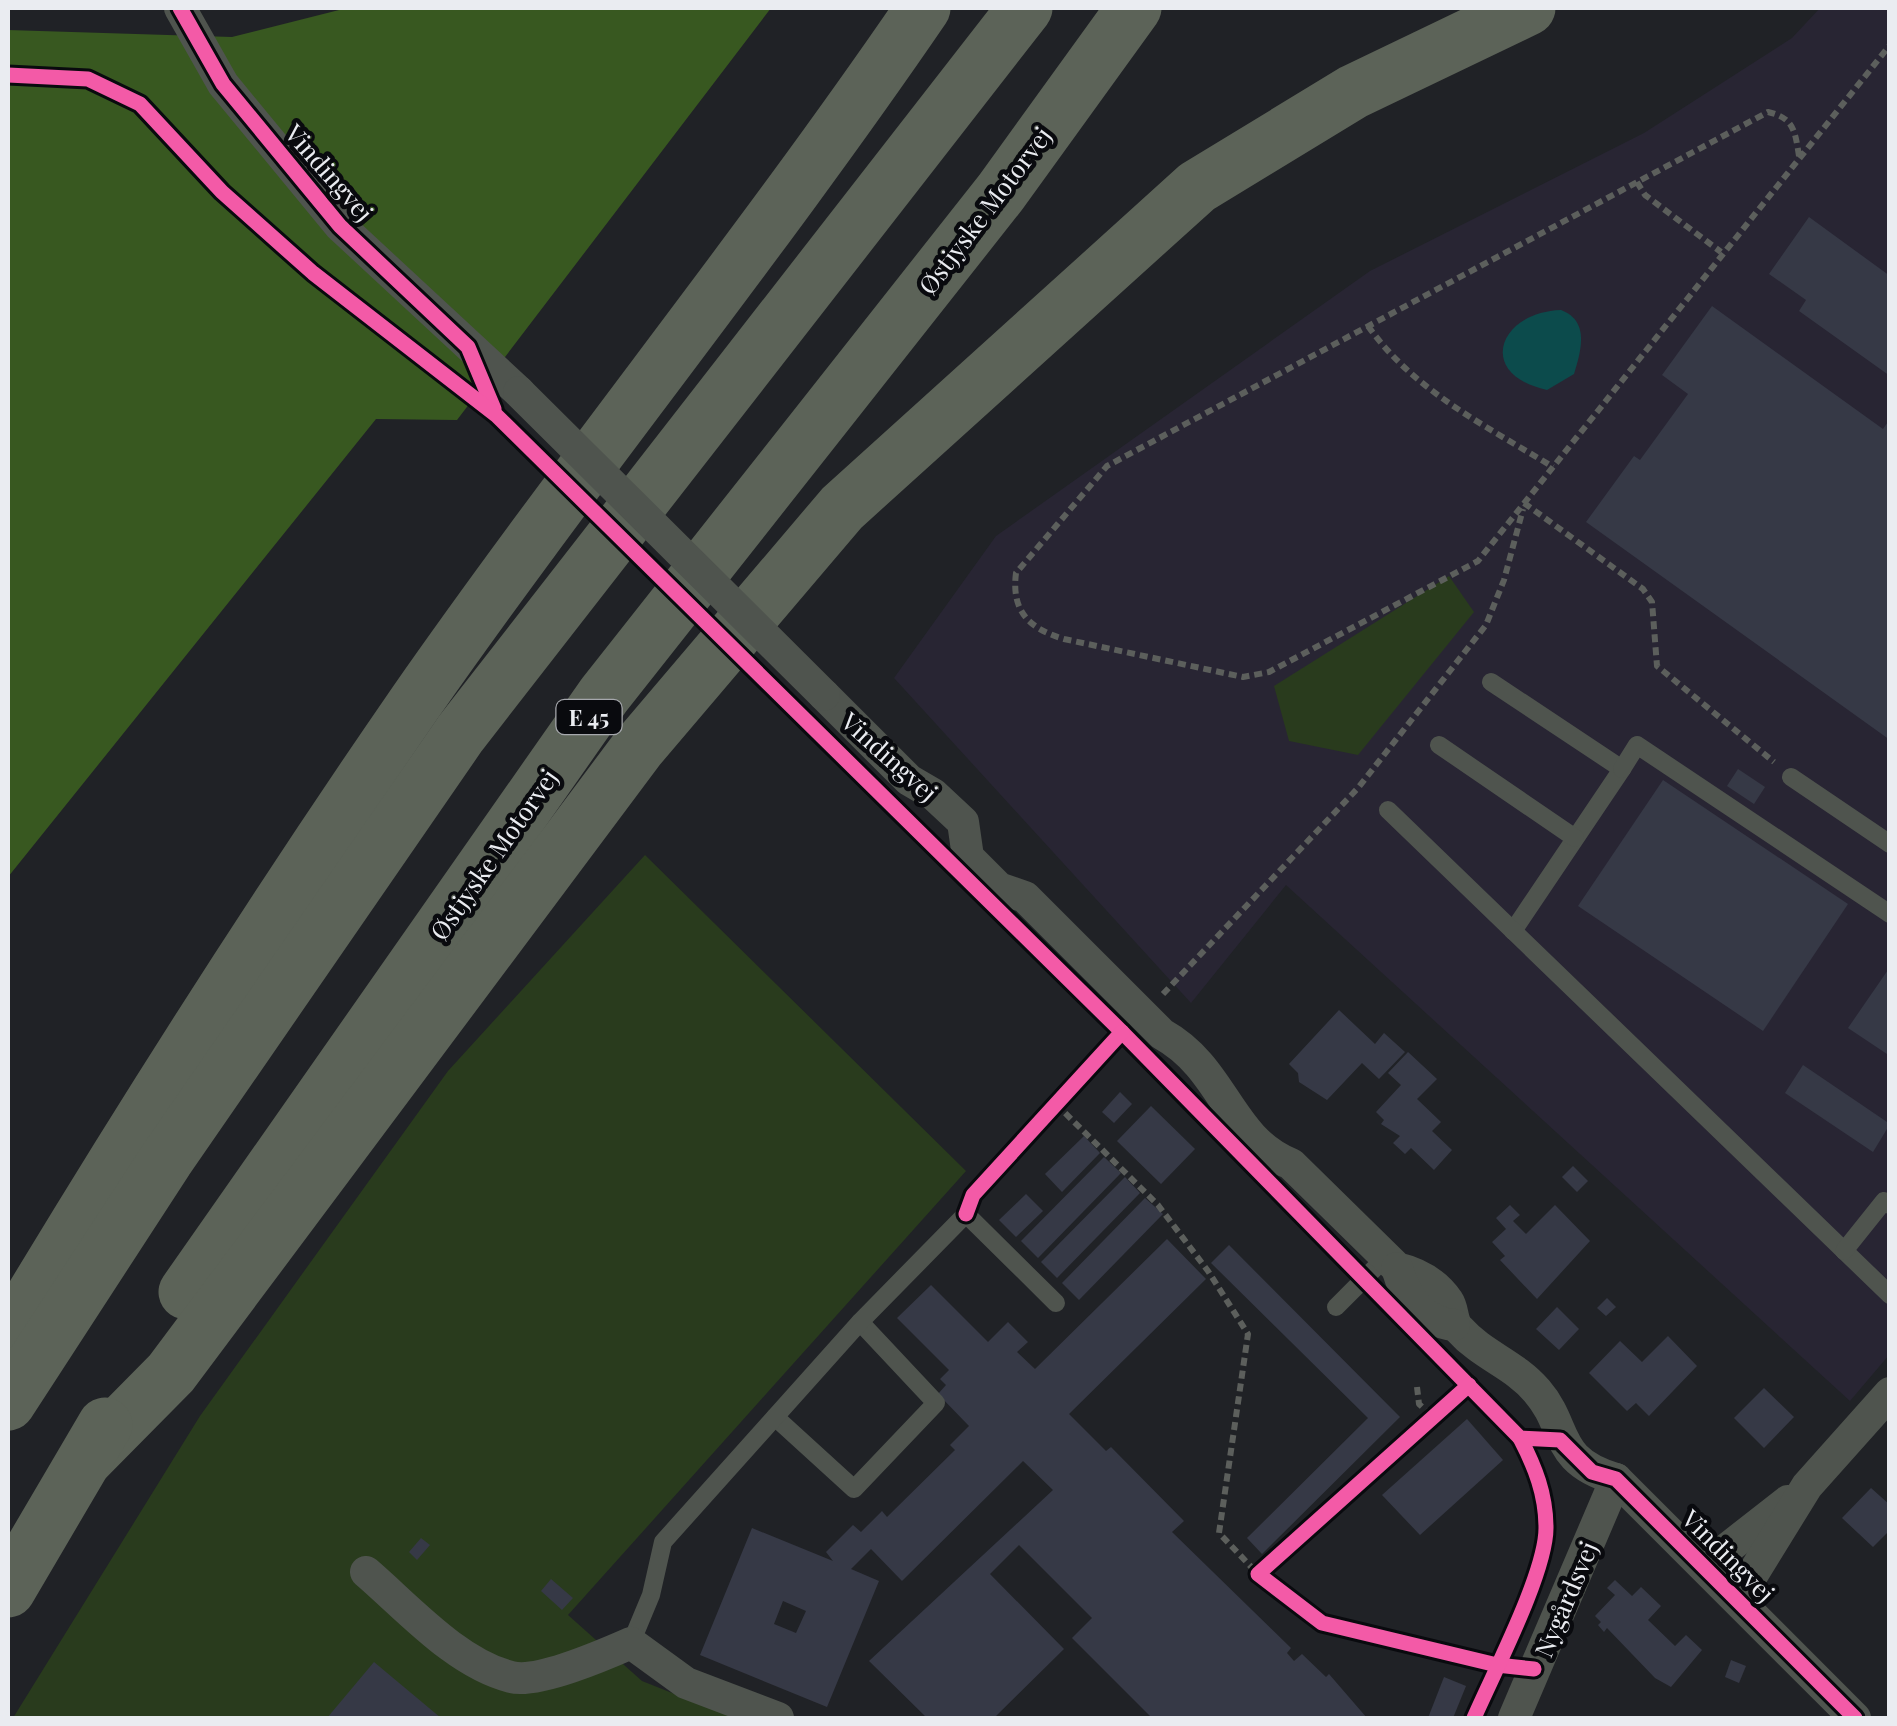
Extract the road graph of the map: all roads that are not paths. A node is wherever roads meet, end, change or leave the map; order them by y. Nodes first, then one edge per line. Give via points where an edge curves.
1 (180, 8) edge
2 (923, 8) edge
3 (1025, 8) edge
4 (1134, 8) edge
5 (1528, 8) edge
6 (1491, 682) dead end
7 (1439, 745) dead end
8 (1622, 769) junction
9 (1790, 777) road end
10 (1388, 810) dead end
11 (1575, 838) junction
12 (1890, 844) edge
13 (1890, 914) edge
14 (1513, 931) junction
15 (1890, 1204) edge
16 (1844, 1251) junction
17 (1391, 1263) junction
18 (1890, 1296) edge
19 (1056, 1303) dead end
20 (1336, 1307) dead end
21 (860, 1322) junction
22 (8, 1338) edge
23 (1890, 1393) edge
24 (8, 1403) edge
25 (775, 1417) junction
26 (87, 1458) junction
27 (1616, 1479) junction
28 (1807, 1486) junction
29 (1705, 1566) junction
30 (366, 1572) dead end
31 (8, 1590) edge
32 (1738, 1598) junction
33 (631, 1643) junction
34 (778, 1718) edge
35 (1514, 1718) edge
36 (1856, 1718) edge

1 - 17 street, Vindingvej, bridge via 223,84 340,226 519,392 909,780 962,822 968,858 999,888 1025,897 1214,1078 1242,1127 1269,1155 1291,1164
2 - 22 highway via 416,702 132,1133
3 - 24 highway via 460,734 166,1160
4 - 26 highway, Østjyske Motorvej / E 45 via 1001,192 604,695 154,1338
5 - 26 highway via 1353,92 1198,187 842,508 638,748 171,1372
6 - 8 lane
7 - 11 lane
8 - 11 lane
8 - 13 lane via 1637,746
9 - 12 lane
10 - 14 lane
11 - 14 lane
14 - 16 lane
15 - 16 lane via 1884,1201
16 - 18 lane
17 - 20 lane
17 - 27 street, Vindingvej via 1404,1293 1436,1324 1454,1325 1490,1359 1510,1365 1540,1393 1560,1440 1592,1472
19 - 21 lane via 966,1214
21 - 25 lane
21 - 25 lane via 936,1403 854,1489
23 - 28 street
25 - 33 lane via 662,1542 651,1595
26 - 31 highway, Østjyske Motorvej / E 45
27 - 29 street, Vindingvej
27 - 35 street, Nygårdsvej
28 - 29 street
28 - 32 street
29 - 32 street, Vindingvej
30 - 33 street via 465,1656 514,1678 584,1664
32 - 36 street, Vindingvej
33 - 34 street via 686,1683

